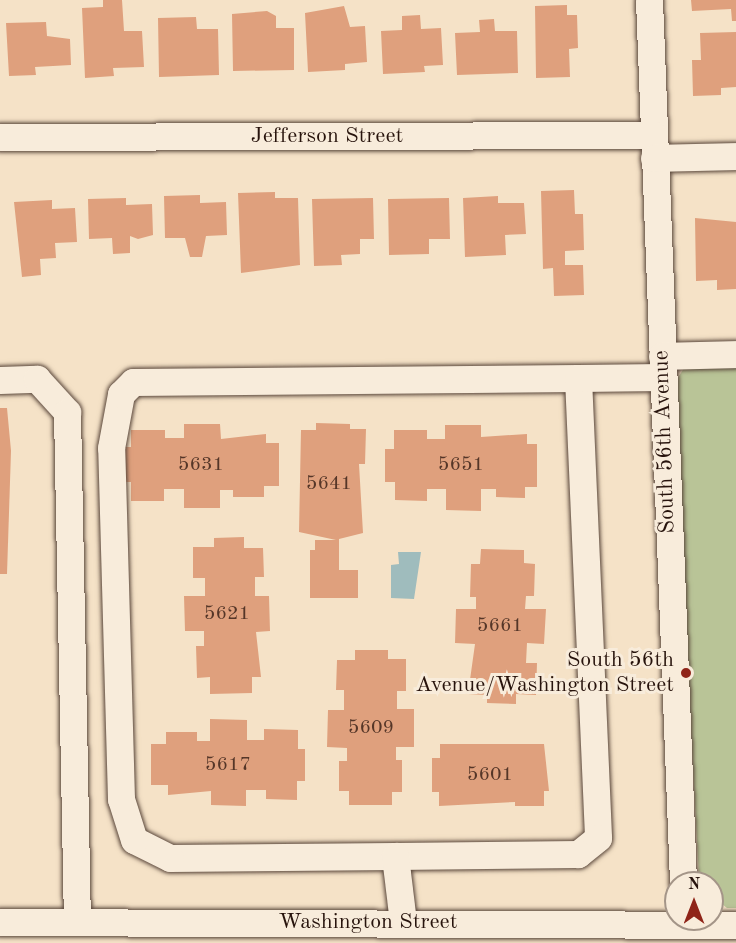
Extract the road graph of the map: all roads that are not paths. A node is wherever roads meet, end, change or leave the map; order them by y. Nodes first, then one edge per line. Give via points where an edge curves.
1 (649, 0) edge
2 (0, 137) edge
3 (654, 147) junction
4 (736, 156) edge
5 (736, 354) edge
6 (662, 367) junction
7 (578, 378) junction
8 (0, 380) edge
9 (395, 856) junction
10 (683, 871) edge
11 (0, 922) edge
12 (77, 922) junction
13 (403, 922) junction
14 (664, 930) edge
15 (537, 933) edge
16 (595, 934) edge

1 - 3 street, South 56th Avenue
2 - 3 street, Jefferson Street
3 - 4 street, Jefferson Street
3 - 6 street, South 56th Avenue
5 - 6 street
6 - 7 street
6 - 10 street, South 56th Avenue
7 - 9 street via 598,837 578,854
7 - 9 street via 133,382 121,394 111,448 121,799 134,840 170,858
8 - 12 street via 37,379 67,412
9 - 13 street
11 - 12 street, Washington Street
12 - 13 street, Washington Street
13 - 15 street, Washington Street
14 - 16 street, Washington Street
15 - 16 street, Washington Street

